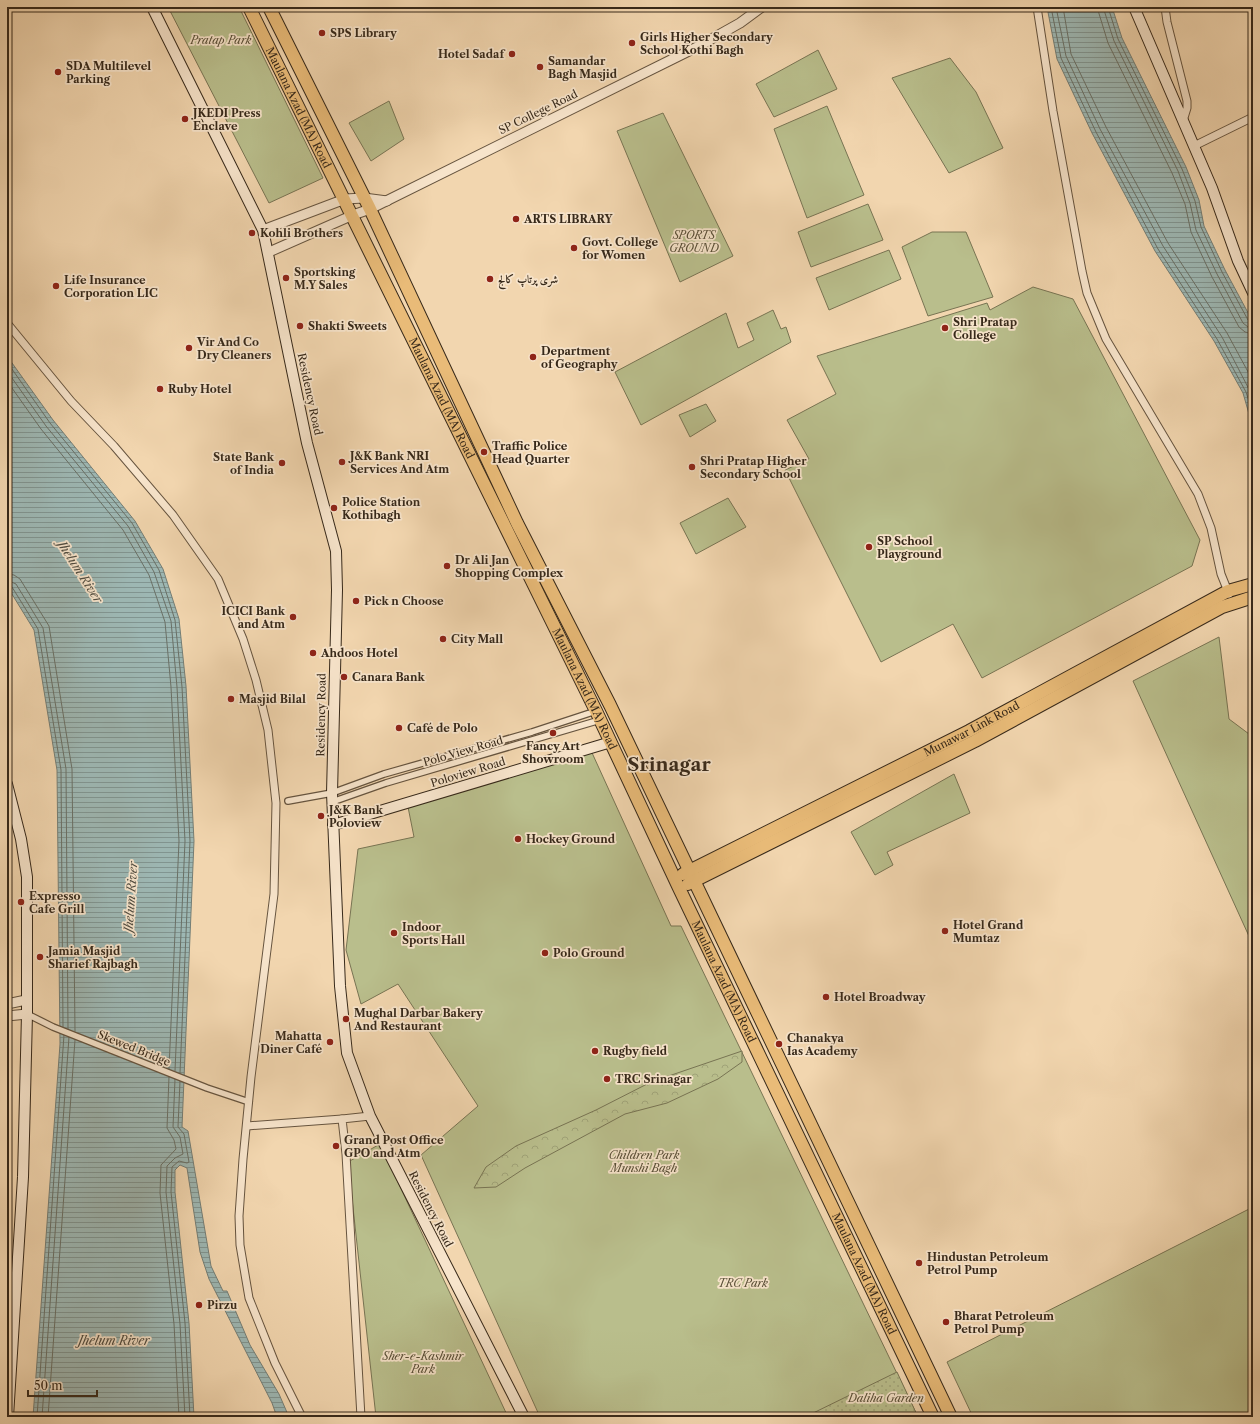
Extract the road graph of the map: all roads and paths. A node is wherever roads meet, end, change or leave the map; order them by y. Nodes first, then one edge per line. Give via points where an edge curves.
1 (152, 7) edge
2 (249, 7) edge
3 (269, 7) edge
4 (762, 7) edge
5 (1036, 7) edge
6 (1134, 7) edge
7 (1165, 7) edge
8 (1253, 117) edge
9 (1183, 122) junction
10 (1194, 146) junction
11 (364, 198) junction
12 (345, 199) junction
13 (387, 201) junction
14 (370, 209) junction
15 (353, 215) junction
16 (263, 230) junction
17 (269, 252) junction
18 (1253, 293) edge
19 (7, 323) edge
20 (1253, 584) edge
21 (1229, 597) junction
22 (1253, 597) edge
23 (598, 715) junction
24 (611, 742) junction
25 (7, 784) edge
26 (332, 798) junction
27 (288, 801) dead end
28 (333, 825) junction
29 (691, 876) junction
30 (677, 883) junction
31 (26, 1000) junction
32 (7, 1004) edge
33 (27, 1014) junction
34 (7, 1016) edge
35 (249, 1102) junction
36 (370, 1116) junction
37 (342, 1119) junction
38 (247, 1126) junction
39 (8, 1416) edge
40 (302, 1417) edge
41 (361, 1417) edge
42 (524, 1417) edge
43 (933, 1417) edge
44 (951, 1417) edge

1 - 16 main road, Residency Road
2 - 12 main road, Maulana Azad (MA) Road
3 - 11 main road, Maulana Azad (MA) Road
4 - 13 street, SP College Road via 740,23 699,46
5 - 21 street via 1087,293 1106,339 1198,494 1211,528
6 - 9 main road
7 - 9 street via 1166,22 1187,100
8 - 10 street
9 - 10 main road
10 - 18 main road via 1238,261
11 - 12 street
11 - 13 street
11 - 14 main road, Maulana Azad (MA) Road
12 - 15 main road, Maulana Azad (MA) Road
12 - 16 street
13 - 14 street, SP College Road
14 - 15 street, SP College Road
14 - 29 main road, Maulana Azad (MA) Road via 517,523 610,705
15 - 17 street, SP College Road
15 - 23 main road, Maulana Azad (MA) Road
16 - 17 main road, Residency Road
17 - 26 main road, Residency Road via 308,443 336,551
19 - 35 street via 71,401 114,446 173,515 218,579 243,639 256,680 268,730 278,803 274,894
20 - 21 main road, Munawar Link Road
21 - 22 main road, Munawar Link Road
21 - 29 main road, Munawar Link Road
23 - 24 main road, Maulana Azad (MA) Road
23 - 26 street, Polo View Road via 386,784
23 - 26 street via 384,774
24 - 28 main road, Poloview Road
24 - 30 main road, Maulana Azad (MA) Road
25 - 31 main road via 22,839 27,877
26 - 27 street
26 - 28 main road, Residency Road
28 - 36 main road, Residency Road via 340,986 347,1053
29 - 30 main road, Munawar Link Road
29 - 44 main road, Maulana Azad (MA) Road
30 - 43 main road, Maulana Azad (MA) Road
31 - 32 street
31 - 33 main road
33 - 34 street
33 - 35 street, Skewed Bridge via 207,1088
33 - 39 main road via 24,1176
35 - 38 street
36 - 37 street
36 - 42 main road, Residency Road
37 - 38 street
37 - 41 street
38 - 40 street via 239,1216 240,1245 249,1298 275,1363

